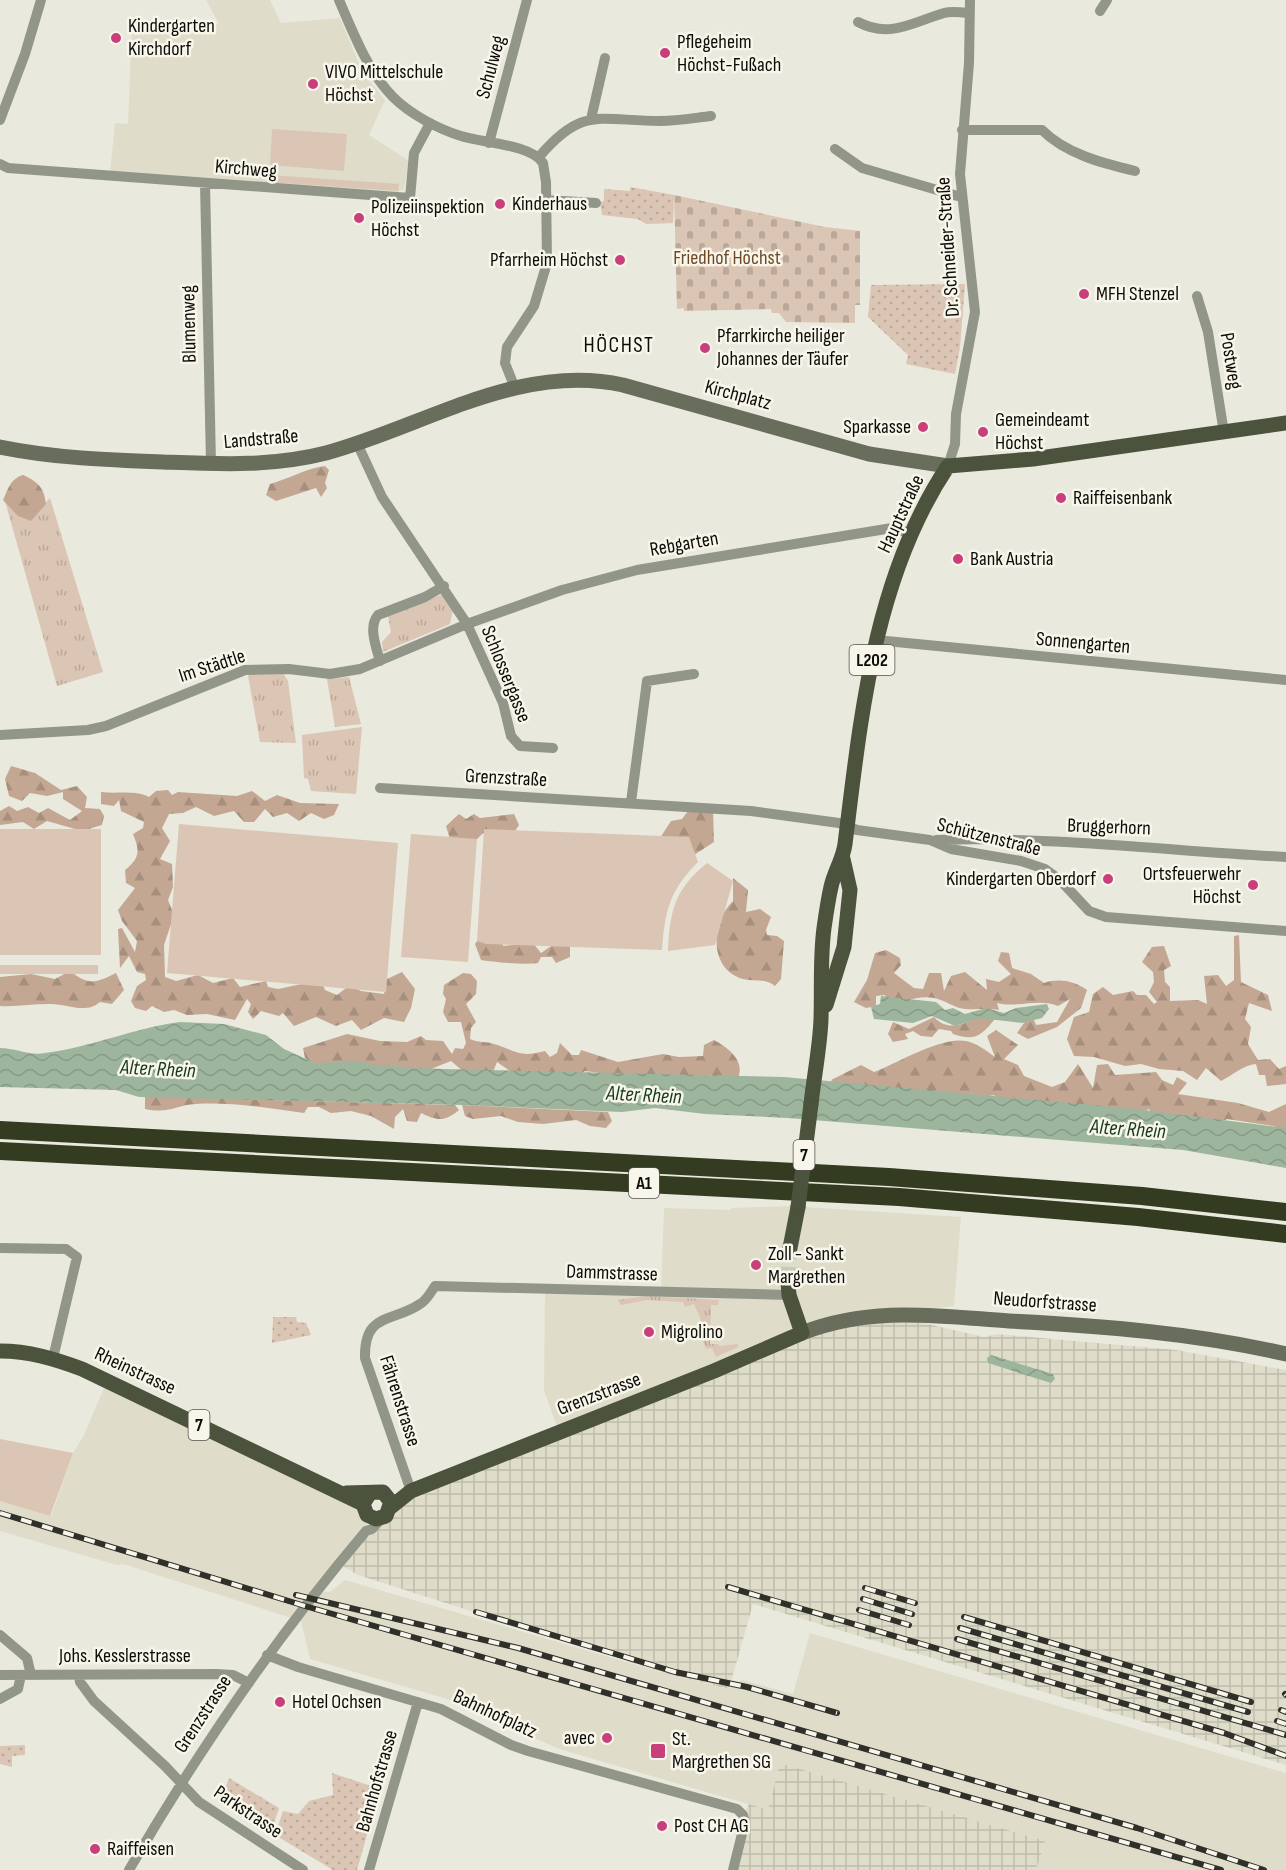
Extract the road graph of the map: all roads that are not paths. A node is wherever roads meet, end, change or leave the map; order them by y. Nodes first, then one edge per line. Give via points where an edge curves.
1 (41, 0) edge
2 (339, 0) edge
3 (527, 0) edge
4 (970, 0) edge
5 (1107, 0) edge
6 (1100, 11) dead end
7 (968, 13) junction
8 (858, 22) dead end
9 (605, 58) dead end
10 (711, 116) dead end
11 (591, 118) junction
12 (0, 120) edge
13 (430, 123) junction
14 (962, 130) junction
15 (489, 142) junction
16 (834, 149) dead end
17 (539, 157) junction
18 (0, 164) edge
19 (1135, 171) dead end
20 (205, 183) junction
21 (961, 197) junction
22 (546, 200) junction
23 (596, 203) dead end
24 (1197, 296) dead end
25 (515, 387) junction
26 (1286, 423) edge
27 (1224, 433) junction
28 (357, 443) junction
29 (0, 447) edge
30 (212, 463) junction
31 (948, 466) junction
32 (912, 534) junction
33 (444, 586) junction
34 (467, 624) junction
35 (876, 640) junction
36 (380, 661) junction
37 (693, 674) dead end
38 (1286, 680) edge
39 (0, 735) edge
40 (552, 747) dead end
41 (380, 788) dead end
42 (630, 802) junction
43 (847, 826) junction
44 (930, 840) junction
45 (844, 851) junction
46 (1286, 857) edge
47 (1286, 931) edge
48 (821, 1024) junction
49 (810, 1104) joint
50 (0, 1130) edge
51 (0, 1151) edge
52 (1286, 1212) edge
53 (1286, 1234) edge
54 (0, 1248) edge
55 (790, 1248) tunnel mouth
56 (435, 1286) joint
57 (788, 1289) joint
58 (802, 1333) junction
59 (0, 1351) edge
60 (1286, 1354) edge
61 (53, 1358) junction
62 (411, 1491) junction
63 (376, 1505) junction
64 (0, 1635) edge
65 (267, 1655) junction
66 (0, 1675) edge
67 (26, 1675) junction
68 (79, 1675) junction
69 (249, 1683) junction
70 (0, 1699) edge
71 (418, 1702) junction
72 (183, 1783) junction
73 (129, 1870) edge
74 (303, 1870) edge
75 (369, 1870) edge
76 (733, 1870) edge

1 - 12 street
2 - 13 street via 387,90
3 - 15 street, Schulweg
4 - 7 street, Dr. Schneider-Straße
5 - 6 street
7 - 8 street via 947,12 903,28 873,30
7 - 14 street, Dr. Schneider-Straße via 969,63
9 - 11 street
10 - 11 street via 663,121
11 - 17 street via 562,131
13 - 15 street via 462,137
13 - 20 street, Kirchweg via 414,153 410,198
14 - 19 street via 1042,130 1067,150
14 - 21 street, Dr. Schneider-Straße
15 - 17 street
16 - 21 street via 862,168
17 - 22 street via 546,172
18 - 20 street, Kirchweg via 8,168
20 - 30 street, Blumenweg
21 - 31 street, Dr. Schneider-Straße via 975,312 956,414 955,444
22 - 23 street
22 - 25 street via 545,275 534,306 507,347 505,363
24 - 27 street, Postweg via 1208,332
25 - 28 main road, Landstraße
25 - 31 main road, Kirchplatz via 574,379 605,381 869,454
26 - 27 main road, Hauptstraße
27 - 31 main road, Hauptstraße via 1033,459
28 - 30 main road, Landstraße via 285,460
28 - 33 street, Schlossergasse via 382,497
29 - 30 main road, Landstraße via 60,457
31 - 32 main road, Hauptstraße / L202
32 - 34 street, Rebgarten via 892,528 637,570 562,590
32 - 35 main road, Hauptstraße / L202
33 - 34 street, Schlossergasse
33 - 36 street via 378,615 373,628
34 - 36 street, Im Städtle
34 - 40 street, Schlossergasse via 503,703 511,736 520,746
35 - 38 street, Sonnengarten
35 - 43 main road, Hauptstraße / L202
36 - 39 street, Im Städtle via 330,674 289,669 245,670 106,726
37 - 42 street via 647,681
41 - 42 street, Grenzstraße
42 - 43 street, Grenzstraße via 751,811
43 - 44 street, Schützenstraße
43 - 45 main road, Hauptstraße / L202
44 - 46 street, Bruggerhorn via 1142,845
44 - 47 street, Schützenstraße via 951,849 1010,858 1045,869 1089,911 1106,917
45 - 48 main road, L202 via 831,885 824,933
45 - 48 main road, L202 via 850,890 844,947
48 - 49 main road, L202
49 - 55 main road, 7, bridge
50 - 52 highway, A1 via 889,1177 1142,1196
51 - 53 highway, A1 via 888,1197
54 - 61 street via 66,1249 77,1257
56 - 57 street, Dammstrasse
56 - 62 street, Fährenstrasse via 421,1304 384,1318 372,1327 365,1342 365,1358
57 - 58 main road
58 - 60 main road, Neudorfstrasse via 849,1318 912,1314 1163,1333
58 - 62 main road, Grenzstrasse
59 - 61 main road, Rheinstrasse / 7
61 - 63 main road, Rheinstrasse / 7
62 - 63 main road, Grenzstrasse
63 - 65 street, Grenzstrasse via 366,1531
64 - 67 street via 27,1658
65 - 69 street, Grenzstrasse
65 - 71 street, Bahnhofplatz
66 - 67 street, Johs. Kesslerstrasse
67 - 68 street, Johs. Kesslerstrasse
67 - 70 street via 18,1689
68 - 69 street, Johs. Kesslerstrasse via 233,1675
68 - 72 street, Parkstrasse via 94,1701
69 - 72 street, Grenzstrasse
71 - 75 street, Bahnhofstrasse
71 - 76 street, Bahnhofplatz via 455,1714 511,1745 737,1809 743,1815 744,1828
72 - 73 street, Grenzstrasse
72 - 74 street, Parkstrasse via 200,1802

